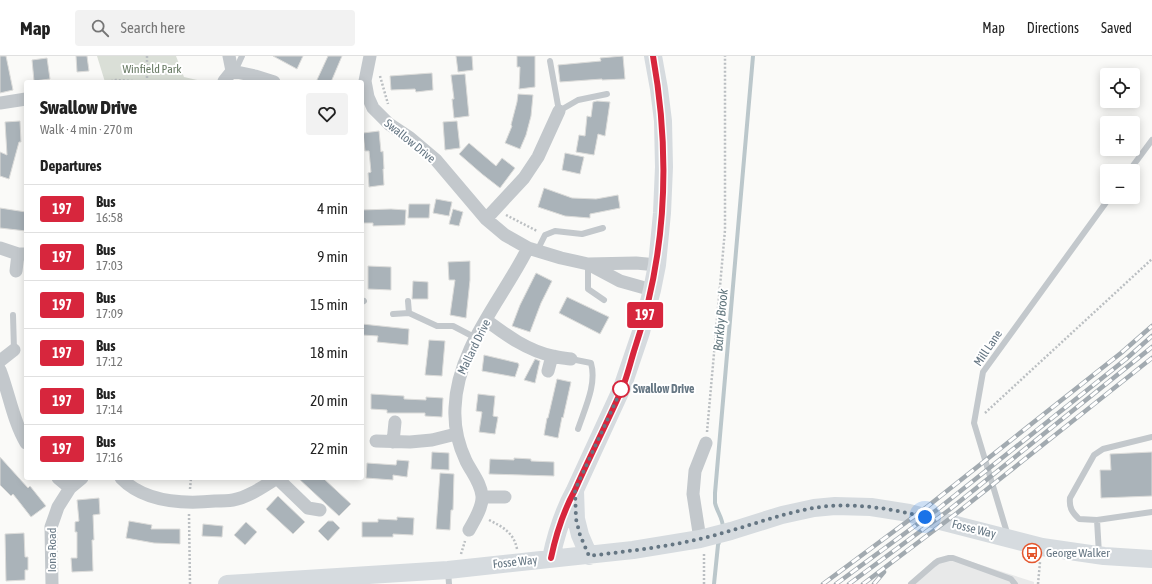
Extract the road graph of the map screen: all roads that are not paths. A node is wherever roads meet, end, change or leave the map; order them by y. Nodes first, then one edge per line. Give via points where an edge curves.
1 (229, 56) edge
2 (242, 56) edge
3 (370, 56) edge
4 (653, 56) edge
5 (550, 62) dead end
6 (229, 76) edge
7 (259, 80) edge
8 (607, 94) dead end
9 (365, 97) edge
10 (24, 99) edge
11 (0, 103) edge
12 (559, 111) junction
13 (1152, 140) edge
14 (1134, 164) edge
15 (1105, 204) edge
16 (486, 219) junction
17 (602, 228) dead end
18 (0, 248) edge
19 (533, 249) junction
20 (22, 254) edge
21 (588, 264) junction
22 (657, 266) junction
23 (16, 271) dead end
24 (652, 290) junction
25 (604, 300) dead end
26 (408, 301) dead end
27 (409, 313) junction
28 (393, 314) dead end
29 (13, 316) dead end
30 (486, 320) junction
31 (476, 338) junction
32 (14, 350) joint
33 (552, 356) junction
34 (571, 359) joint
35 (0, 361) edge
36 (0, 370) edge
37 (548, 371) dead end
38 (395, 422) dead end
39 (578, 429) dead end
40 (456, 434) junction
41 (1152, 437) edge
42 (24, 440) edge
43 (376, 441) dead end
44 (393, 442) junction
45 (706, 443) road end
46 (60, 480) edge
47 (80, 480) edge
48 (123, 480) edge
49 (274, 480) edge
50 (279, 480) edge
51 (70, 488) junction
52 (575, 490) junction
53 (483, 497) junction
54 (505, 497) dead end
55 (320, 510) dead end
56 (1152, 512) edge
57 (1097, 520) junction
58 (469, 530) road end
59 (706, 537) junction
60 (1009, 538) junction
61 (1099, 555) junction
62 (589, 556) junction
63 (551, 558) junction
64 (1152, 559) edge
65 (453, 574) edge
66 (52, 584) edge
67 (227, 584) edge
68 (911, 584) edge
69 (1015, 584) edge

1 - 6 street
2 - 6 lane
3 - 9 street, Swallow Drive
4 - 22 street via 659,89 664,167
5 - 12 lane
6 - 7 street
8 - 12 lane via 578,100
9 - 16 street, Swallow Drive via 388,124 436,160
10 - 11 street
12 - 16 street via 538,157 524,178
13 - 14 lane
15 - 60 lane, Mill Lane via 983,372 974,423
16 - 19 street, Swallow Drive via 505,235
17 - 19 lane via 582,234 555,231 545,235
18 - 20 street
19 - 21 street, Swallow Drive
19 - 30 street, Mallard Drive
20 - 23 street
21 - 22 street, Swallow Drive via 636,263
21 - 24 street, Swallow Drive via 620,282
21 - 25 lane via 588,289
22 - 24 street
24 - 52 street via 622,388
26 - 27 lane
27 - 28 lane
27 - 31 lane via 437,326 453,326
29 - 32 lane
30 - 31 street, Mallard Drive
30 - 33 street via 510,337
31 - 40 street, Mallard Drive via 458,380 454,408
32 - 35 street
33 - 34 street
33 - 37 street
34 - 39 lane via 591,363 593,371 592,385
36 - 42 street
38 - 44 street
40 - 44 street via 432,440
40 - 53 street, Mallard Drive
41 - 57 lane via 1103,449 1094,455 1070,498 1070,505 1079,519
43 - 44 street
45 - 59 street via 696,471 693,494
46 - 51 street
47 - 51 street, Iona Road
48 - 49 street via 153,497 189,503 233,500 254,492
50 - 55 street via 308,508
51 - 66 street, Iona Road via 58,507 51,527
52 - 62 street via 576,519
52 - 63 street via 560,523
53 - 54 street
53 - 58 street
56 - 57 lane
57 - 61 lane
59 - 60 street, Fosse Way via 782,515 836,506 871,507 909,513
59 - 62 street, Fosse Way
60 - 61 street, Fosse Way via 1042,547
61 - 64 street, Fosse Way
62 - 63 street, Fosse Way
63 - 65 street, Fosse Way
65 - 67 street, Fosse Way
68 - 69 lane via 938,561 949,558 1006,577

